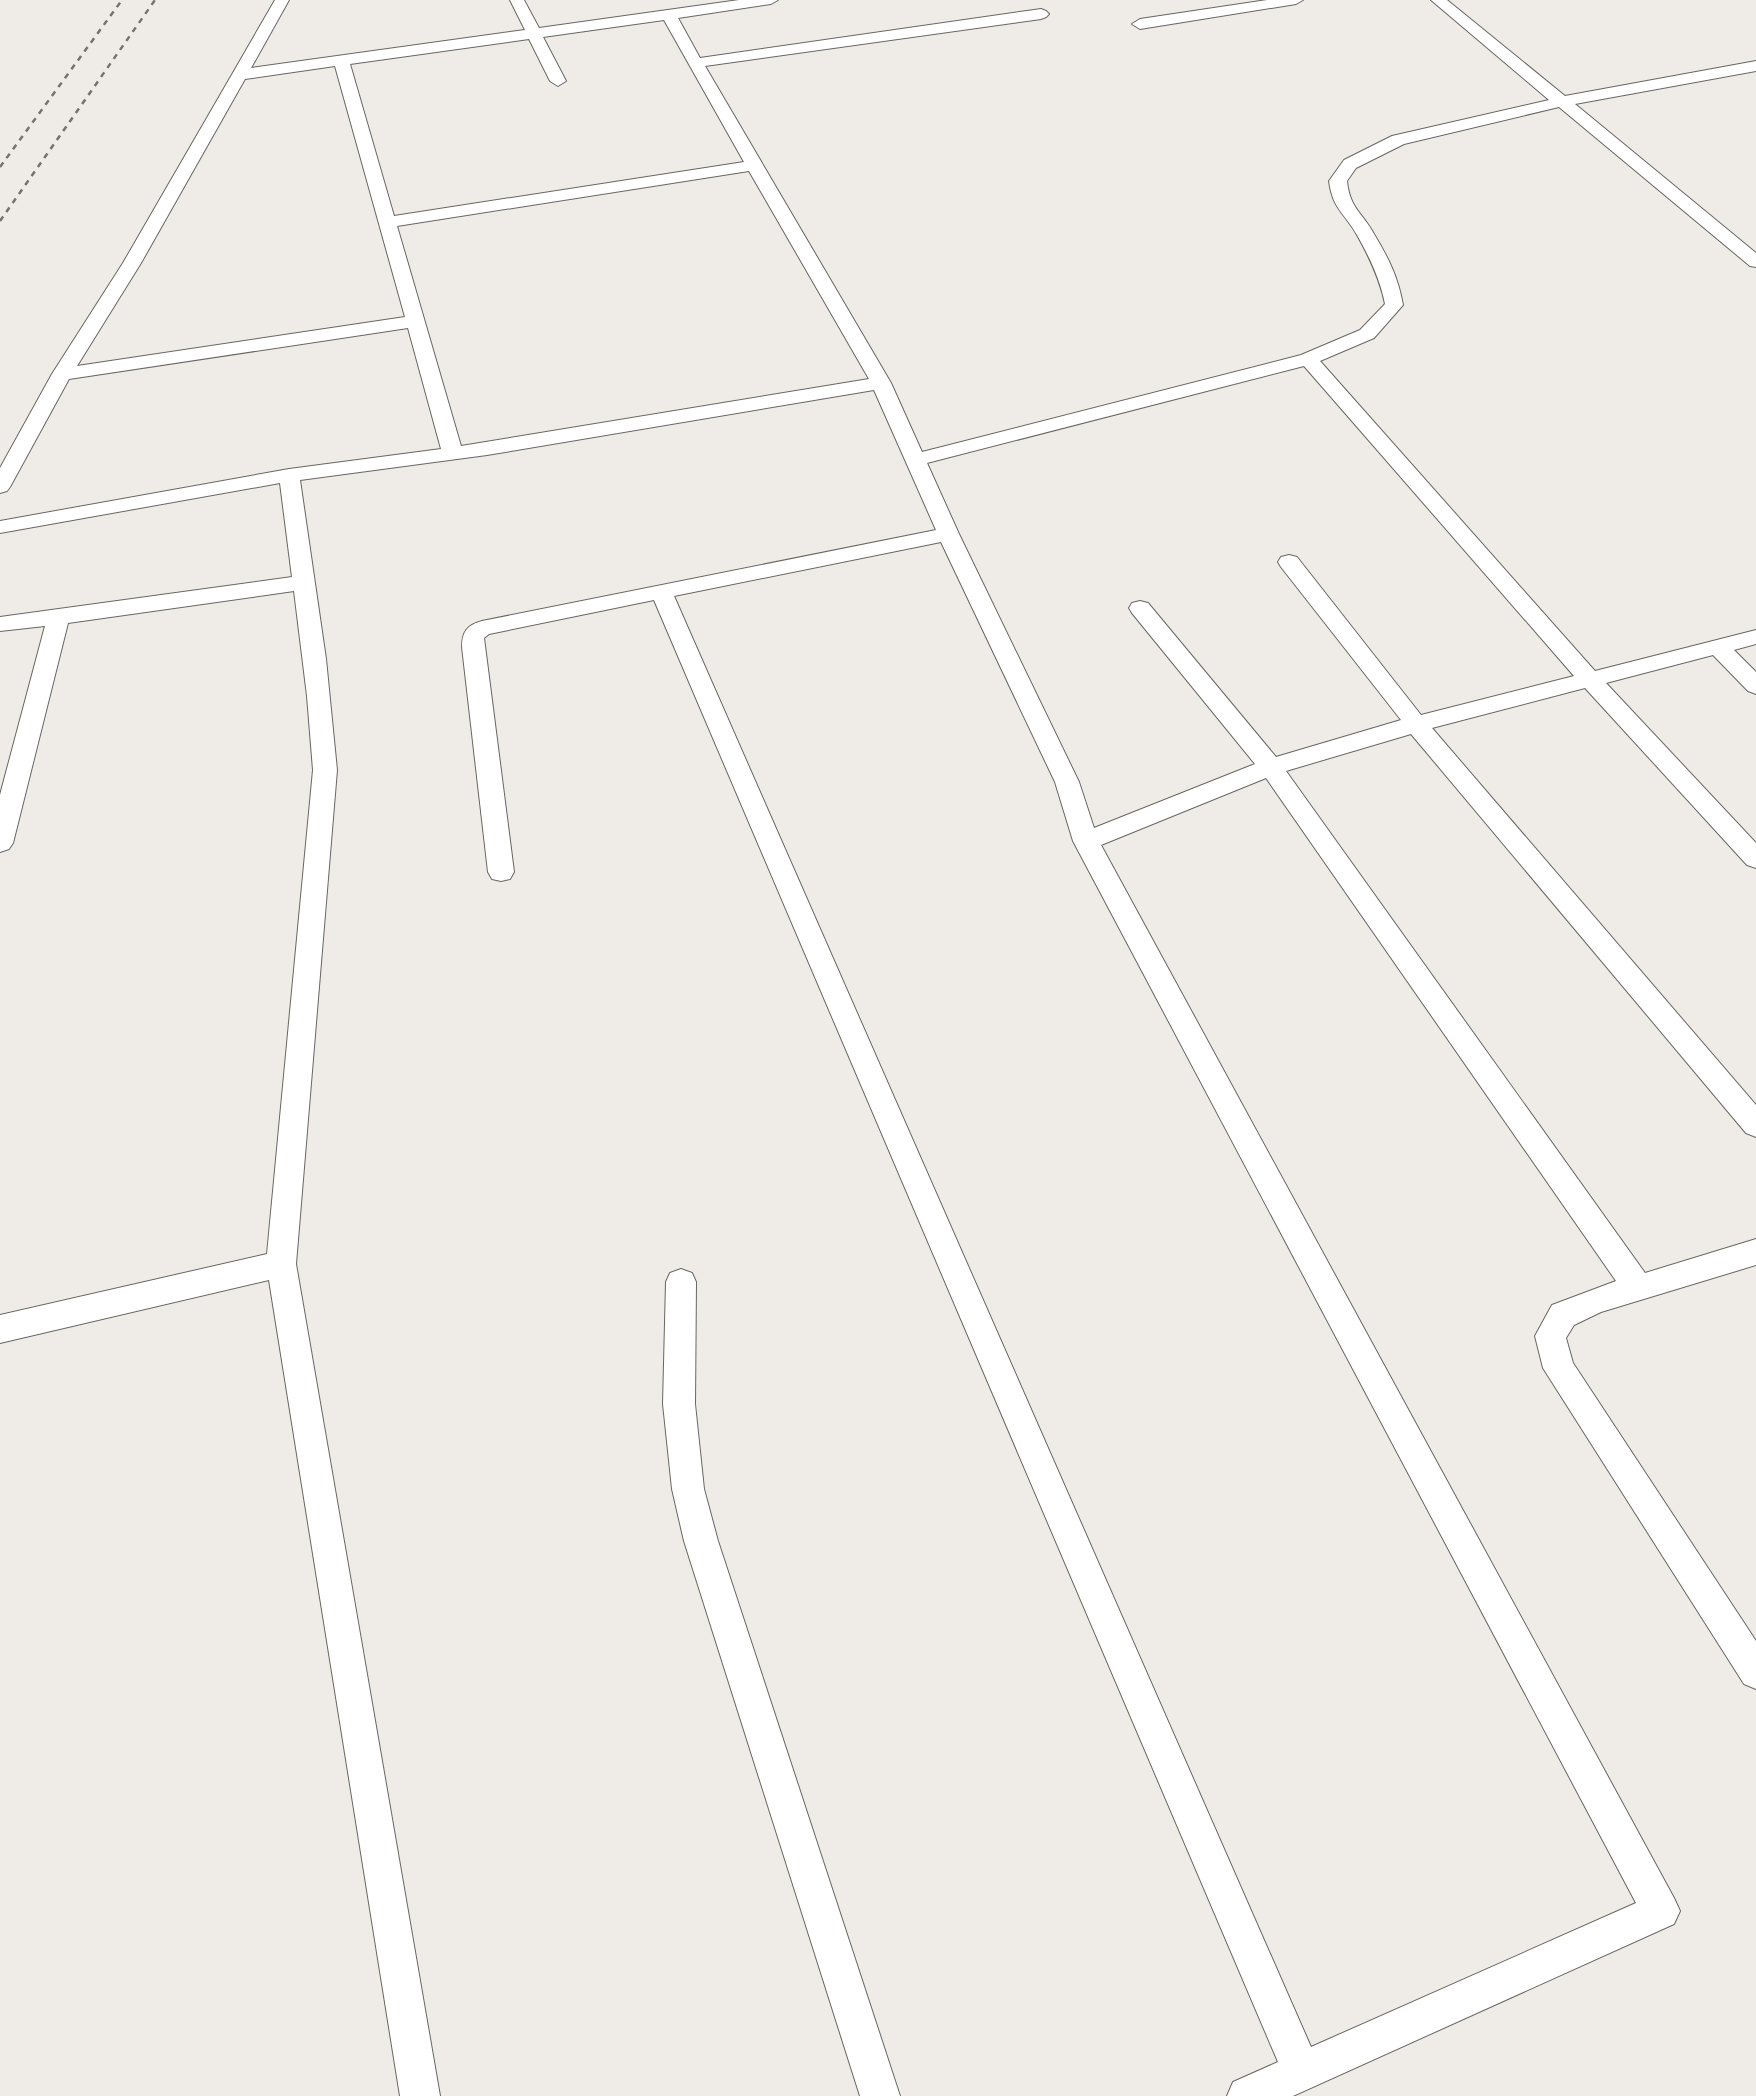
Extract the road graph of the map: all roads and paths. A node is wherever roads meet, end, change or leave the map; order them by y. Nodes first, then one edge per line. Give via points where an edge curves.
1 (282, 0) edge
2 (517, 0) edge
3 (771, 0) edge
4 (1296, 0) edge
5 (1438, 0) edge
6 (676, 9) edge
7 (1041, 14) dead end
8 (1140, 24) dead end
9 (533, 33) junction
10 (341, 60) junction
11 (695, 63) junction
12 (1756, 66) edge
13 (1732, 70) junction
14 (238, 75) junction
15 (558, 81) dead end
16 (1748, 81) dead end
17 (1561, 102) junction
18 (754, 164) junction
19 (387, 222) junction
20 (1756, 262) edge
21 (415, 321) junction
22 (1308, 359) junction
23 (62, 374) junction
24 (881, 383) junction
25 (453, 454) junction
26 (915, 460) junction
27 (289, 475) junction
28 (0, 487) edge
29 (0, 527) edge
30 (948, 534) junction
31 (1290, 562) dead end
32 (302, 583) junction
33 (661, 592) junction
34 (1140, 608) dead end
35 (58, 618) junction
36 (0, 624) edge
37 (1756, 637) edge
38 (1717, 646) junction
39 (1589, 679) junction
40 (1756, 686) edge
41 (1416, 724) junction
42 (1271, 767) junction
43 (1086, 841) junction
44 (0, 843) edge
45 (1756, 859) edge
46 (501, 872) dead end
47 (1756, 1125) edge
48 (1756, 1252) edge
49 (281, 1264) junction
50 (681, 1282) dead end
51 (1638, 1288) junction
52 (0, 1329) edge
53 (1756, 1672) edge
54 (1302, 2072) junction
55 (420, 2096) edge
56 (880, 2096) edge
57 (1247, 2096) edge

1 - 14 street
2 - 9 street
3 - 6 street
4 - 8 street
5 - 17 street
6 - 9 street
6 - 11 street
7 - 11 street
9 - 10 street
9 - 15 street
10 - 14 street
10 - 19 street
11 - 18 street
12 - 13 street
13 - 16 street
13 - 17 street
14 - 23 street via 132,263
17 - 20 street
17 - 22 street via 1398,140 1350,164 1338,181 1340,199 1365,234 1389,279 1394,305 1367,334
18 - 19 street
18 - 24 street
19 - 21 street
21 - 23 street
21 - 25 street
22 - 26 street
22 - 39 street
23 - 28 street
24 - 25 street
24 - 26 street
25 - 27 street
26 - 30 street
27 - 29 street
27 - 32 street
30 - 33 street
30 - 43 street via 1067,782
31 - 41 street
32 - 35 street
32 - 49 street via 322,708 324,770
33 - 46 street via 482,628 473,635
33 - 54 street
34 - 42 street
35 - 36 street
35 - 44 street
37 - 38 street
38 - 39 street
38 - 40 street
39 - 41 street
39 - 45 street
41 - 42 street
41 - 47 street
42 - 43 street
42 - 51 street
43 - 54 street via 1661,1911
48 - 51 street
49 - 52 street
49 - 55 street
50 - 56 street via 679,1404 688,1489 698,1532
51 - 53 street via 1595,1301 1563,1316 1550,1336 1559,1368
54 - 57 street

